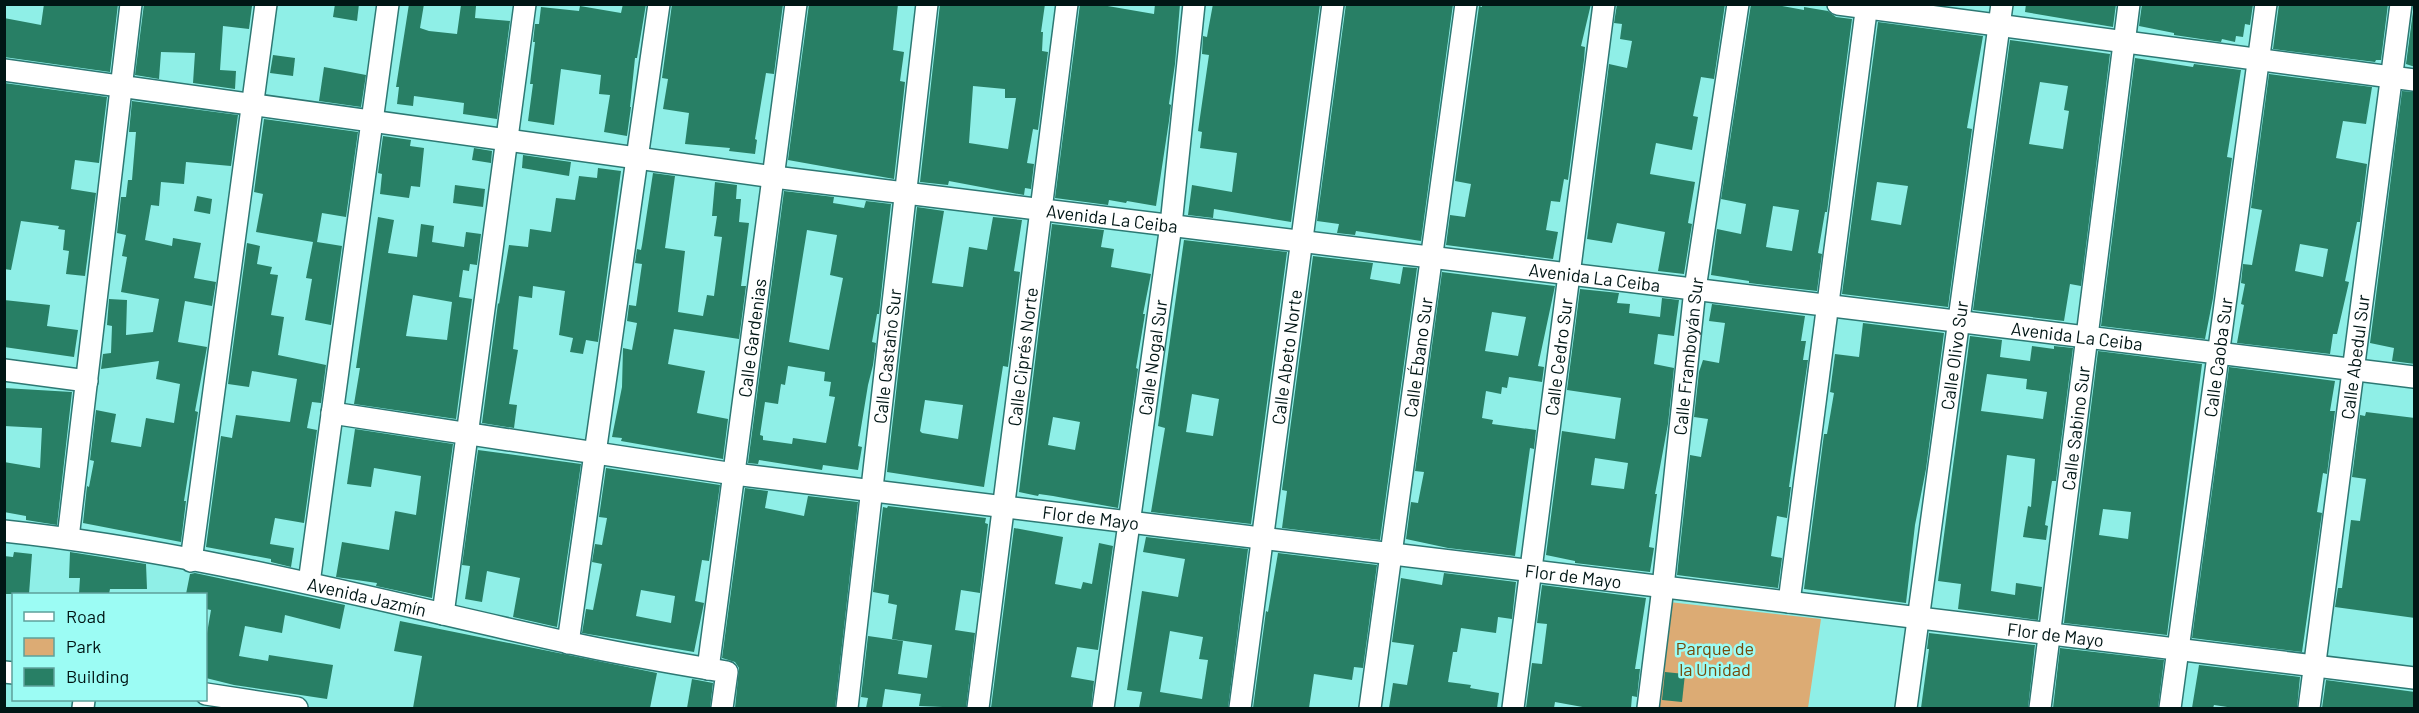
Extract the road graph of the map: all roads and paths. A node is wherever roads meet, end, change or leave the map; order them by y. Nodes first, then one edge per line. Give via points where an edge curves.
1 (131, 4) edge
2 (266, 4) edge
3 (388, 4) edge
4 (525, 4) edge
5 (659, 4) edge
6 (796, 4) edge
7 (927, 4) edge
8 (1066, 4) edge
9 (1194, 4) edge
10 (1333, 4) edge
11 (1466, 4) edge
12 (1604, 4) edge
13 (1738, 4) edge
14 (1838, 4) edge
15 (2002, 4) edge
16 (2129, 4) edge
17 (2266, 4) edge
18 (2402, 4) edge
19 (1867, 6) edge
20 (1999, 26) junction
21 (2124, 42) junction
22 (2258, 60) junction
23 (4, 70) edge
24 (2392, 77) junction
25 (2415, 80) edge
26 (122, 87) junction
27 (254, 105) junction
28 (372, 122) junction
29 (507, 141) junction
30 (637, 159) junction
31 (774, 177) junction
32 (906, 193) junction
33 (1041, 209) junction
34 (1171, 225) junction
35 (1302, 241) junction
36 (1431, 257) junction
37 (1569, 274) junction
38 (1695, 289) junction
39 (1828, 305) junction
40 (1959, 321) junction
41 (2087, 337) junction
42 (2218, 353) junction
43 (2354, 369) junction
44 (4, 370) edge
45 (2415, 377) edge
46 (87, 381) junction
47 (332, 413) junction
48 (468, 434) junction
49 (595, 453) junction
50 (734, 474) junction
51 (872, 491) junction
52 (1003, 507) junction
53 (1128, 522) junction
54 (4, 531) edge
55 (68, 538) junction
56 (1262, 538) junction
57 (1391, 554) junction
58 (191, 561) junction
59 (1531, 571) junction
60 (309, 583) junction
61 (1663, 587) junction
62 (1789, 602) junction
63 (443, 614) junction
64 (1918, 618) junction
65 (2049, 633) junction
66 (568, 643) junction
67 (2178, 649) junction
68 (2315, 666) junction
69 (717, 671) junction
70 (2415, 678) edge
71 (207, 699) edge
72 (297, 708) edge
73 (722, 708) edge
74 (848, 708) edge
75 (978, 708) edge
76 (1103, 708) edge
77 (1240, 708) edge
78 (1370, 708) edge
79 (1513, 708) edge
80 (1648, 708) edge
81 (1906, 708) edge
82 (2040, 708) edge
83 (2170, 708) edge
84 (2309, 708) edge

1 - 26 street
2 - 27 street
3 - 28 street
4 - 29 street
5 - 30 street
6 - 31 street, Calle Gardenias
7 - 32 street, Calle Castaño Sur
8 - 33 street, Calle Ciprés Norte
9 - 34 street, Calle Nogal Sur
10 - 35 street, Calle Abeto Norte
11 - 36 street, Calle Ébano Sur
12 - 37 street, Calle Cedro Sur
13 - 38 street, Calle Framboyán Sur
14 - 19 street
15 - 20 street, Calle Olivo Sur
16 - 21 street, Calle Sabino Sur
17 - 22 street, Calle Caoba Sur
18 - 24 street, Calle Abedul Sur
19 - 20 street
19 - 39 street
20 - 21 street
20 - 40 street, Calle Olivo Sur
21 - 22 street
21 - 41 street, Calle Sabino Sur
22 - 24 street
22 - 42 street, Calle Caoba Sur
23 - 26 street, Avenida La Ceiba
24 - 25 street
24 - 43 street, Calle Abedul Sur
26 - 27 street, Avenida La Ceiba
26 - 46 street
27 - 28 street, Avenida La Ceiba
27 - 58 street
28 - 29 street, Avenida La Ceiba
28 - 47 street
29 - 30 street, Avenida La Ceiba
29 - 48 street
30 - 31 street, Avenida La Ceiba
30 - 49 street
31 - 32 street, Avenida La Ceiba
31 - 50 street, Calle Gardenias
32 - 33 street, Avenida La Ceiba
32 - 51 street, Calle Castaño Sur
33 - 34 street, Avenida La Ceiba
33 - 52 street, Calle Ciprés Norte
34 - 35 street, Avenida La Ceiba
34 - 53 street, Calle Nogal Sur
35 - 36 street, Avenida La Ceiba
35 - 56 street, Calle Abeto Norte
36 - 37 street, Avenida La Ceiba
36 - 57 street, Calle Ébano Sur
37 - 38 street, Avenida La Ceiba
37 - 59 street, Calle Cedro Sur
38 - 39 street, Avenida La Ceiba
38 - 61 street, Calle Framboyán Sur
39 - 40 street, Avenida La Ceiba
39 - 62 street
40 - 41 street, Avenida La Ceiba
40 - 64 street, Calle Olivo Sur
41 - 42 street, Avenida La Ceiba
41 - 65 street, Calle Sabino Sur
42 - 43 street, Avenida La Ceiba
42 - 67 street, Calle Caoba Sur
43 - 45 street, Avenida La Ceiba
43 - 68 street, Calle Abedul Sur
44 - 46 street
46 - 55 street
47 - 48 street, Flor de Mayo
47 - 60 street
48 - 49 street, Flor de Mayo
48 - 63 street
49 - 50 street, Flor de Mayo
49 - 66 street
50 - 51 street, Flor de Mayo
50 - 69 street, Calle Gardenias
51 - 52 street, Flor de Mayo
51 - 74 street, Calle Castaño Sur
52 - 53 street, Flor de Mayo
52 - 75 street, Calle Ciprés Norte
53 - 56 street, Flor de Mayo
53 - 76 street, Calle Nogal Sur
54 - 55 street, Avenida Jazmín
55 - 58 street, Avenida Jazmín
56 - 57 street, Flor de Mayo
56 - 77 street, Calle Abeto Norte
57 - 59 street, Flor de Mayo
57 - 78 street, Calle Ébano Sur
58 - 60 street, Avenida Jazmín
59 - 61 street, Flor de Mayo
59 - 79 street, Calle Cedro Sur
60 - 63 street, Avenida Jazmín
61 - 62 street, Flor de Mayo
61 - 80 street, Calle Framboyán Sur
62 - 64 street, Flor de Mayo
63 - 66 street, Avenida Jazmín
64 - 65 street, Flor de Mayo
64 - 81 street, Calle Olivo Sur
65 - 67 street, Flor de Mayo
65 - 82 street, Calle Sabino Sur
66 - 69 street, Avenida Jazmín
67 - 68 street, Flor de Mayo
67 - 83 street, Calle Caoba Sur
68 - 70 street, Flor de Mayo
68 - 84 street, Calle Abedul Sur
69 - 73 street, Calle Gardenias
71 - 72 street

